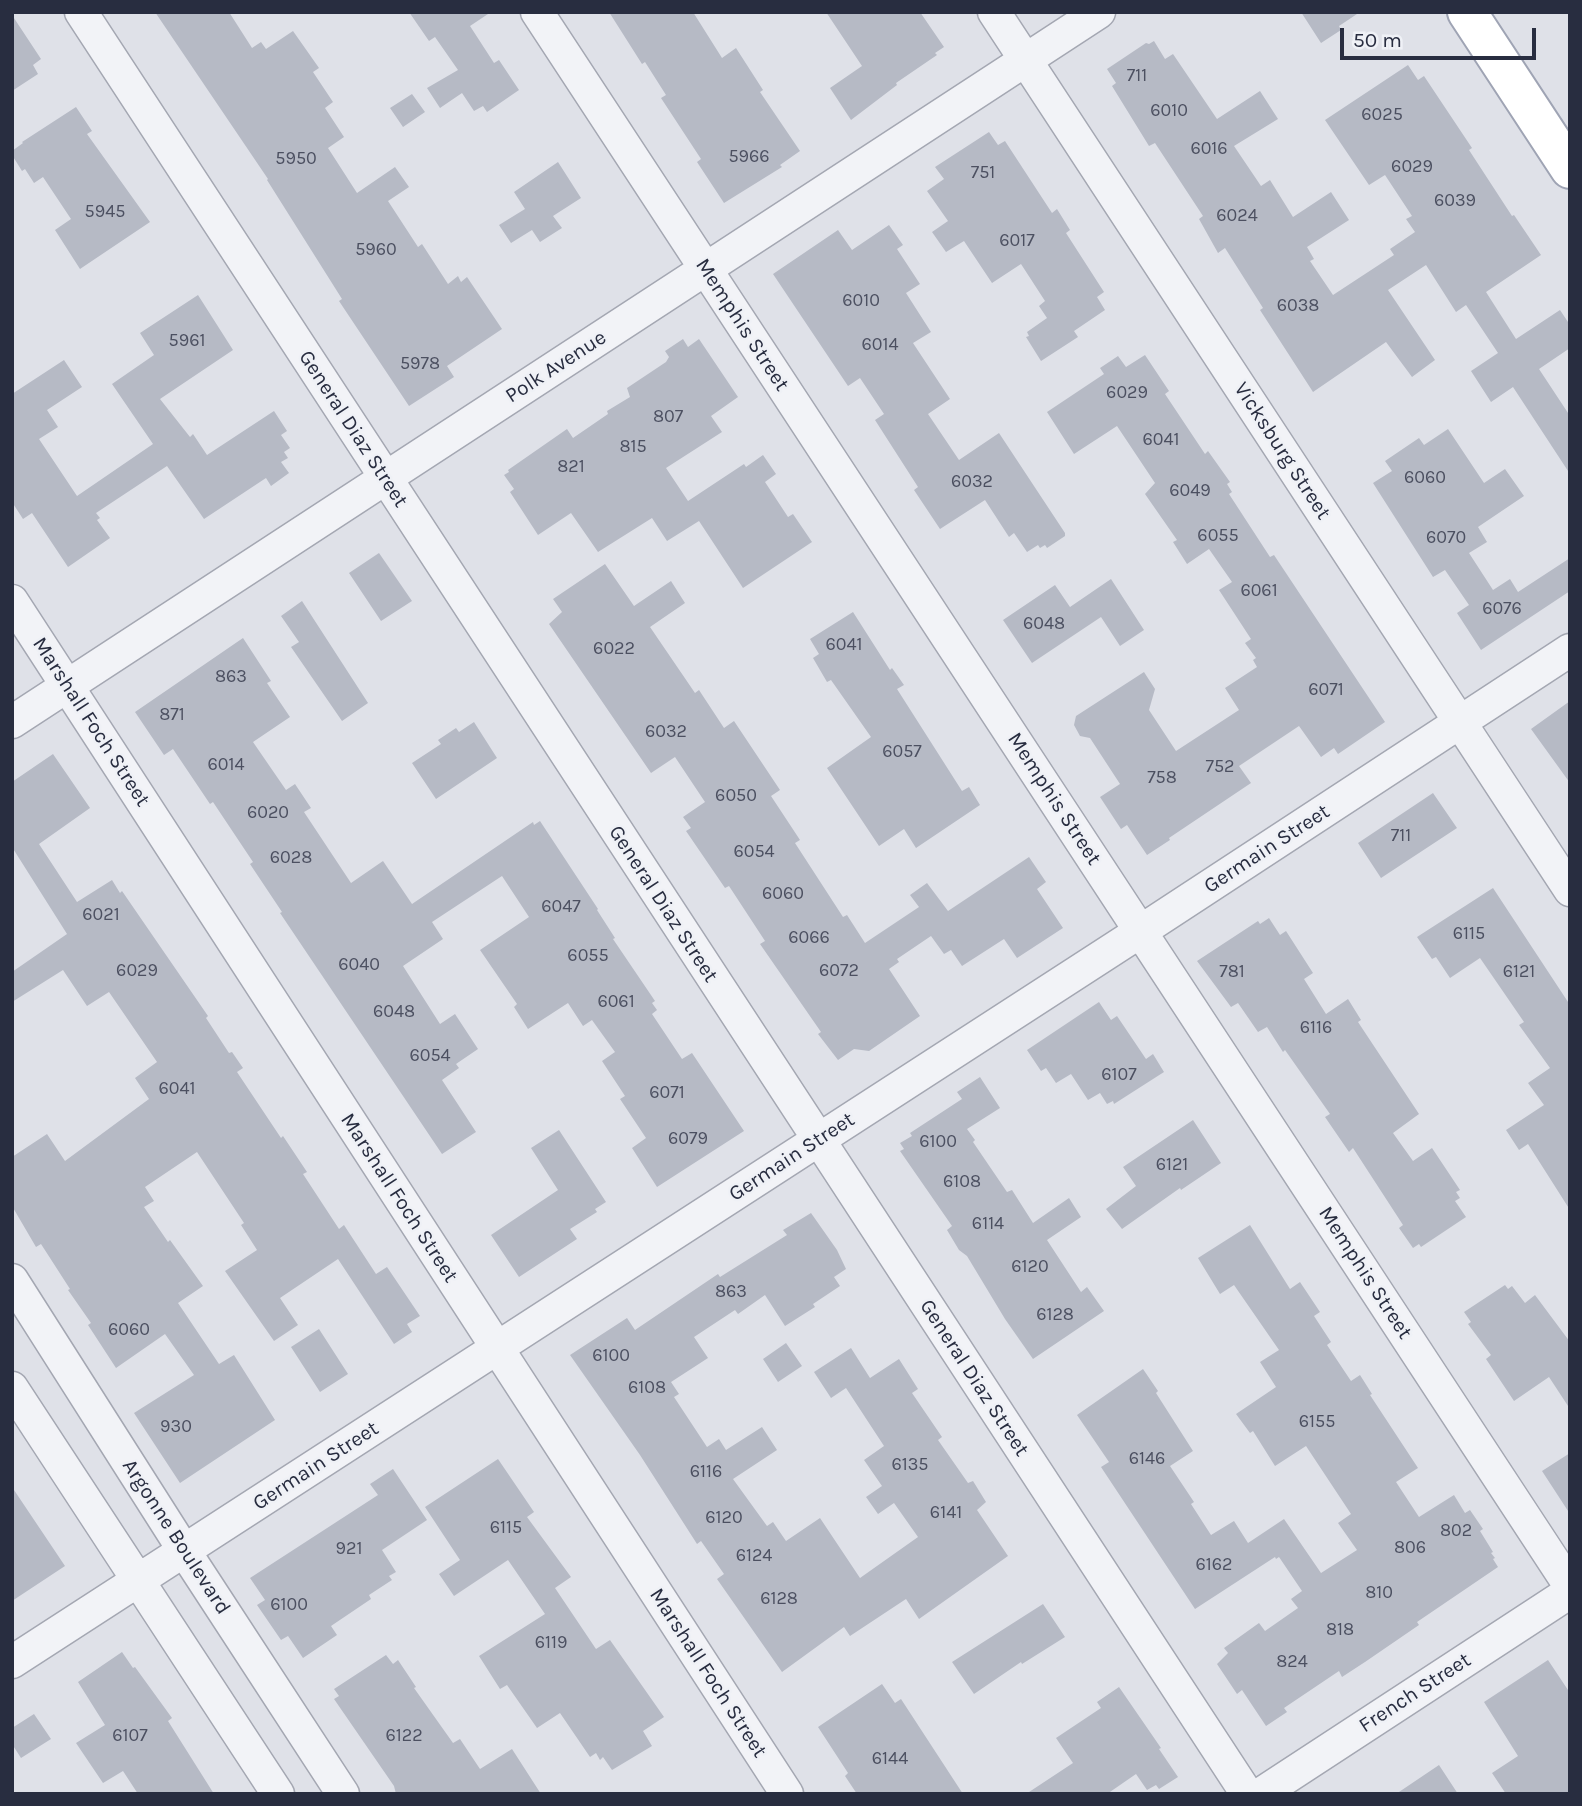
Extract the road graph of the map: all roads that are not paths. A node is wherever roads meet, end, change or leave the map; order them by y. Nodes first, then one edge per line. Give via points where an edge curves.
1 (81, 12) edge
2 (537, 12) edge
3 (994, 12) edge
4 (1099, 12) edge
5 (1467, 12) edge
6 (1026, 61) junction
7 (1570, 169) edge
8 (706, 269) junction
9 (386, 478) junction
10 (12, 601) edge
11 (1570, 650) edge
12 (68, 686) junction
13 (12, 722) edge
14 (1460, 723) junction
15 (1570, 890) edge
16 (1141, 932) junction
17 (818, 1140) junction
18 (12, 1280) edge
19 (496, 1349) junction
20 (12, 1388) edge
21 (185, 1552) junction
22 (140, 1581) junction
23 (1570, 1586) edge
24 (1570, 1592) edge
25 (12, 1662) edge
26 (278, 1794) edge
27 (343, 1794) edge
28 (787, 1794) edge
29 (1247, 1794) edge
30 (1261, 1794) edge

1 - 9 street, General Diaz Street
2 - 8 street, Memphis Street
3 - 6 street, Vicksburg Street
4 - 6 street, Polk Avenue
5 - 7 main road
6 - 8 street, Polk Avenue
6 - 14 street, Vicksburg Street
8 - 9 street, Polk Avenue
8 - 16 street, Memphis Street
9 - 12 street, Polk Avenue
9 - 17 street, General Diaz Street
10 - 12 street, Marshall Foch Street
11 - 14 street, Germain Street
12 - 13 street, Polk Avenue
12 - 19 street, Marshall Foch Street
14 - 15 street, Vicksburg Street
14 - 16 street, Germain Street
16 - 17 street, Germain Street
16 - 23 street, Memphis Street
17 - 19 street, Germain Street
17 - 29 street, General Diaz Street
18 - 21 street, Argonne Boulevard
19 - 21 street, Germain Street
19 - 28 street, Marshall Foch Street
20 - 22 street
21 - 22 street, Germain Street
21 - 27 street, Argonne Boulevard
22 - 25 street, Germain Street
22 - 26 street
24 - 30 street, French Street

